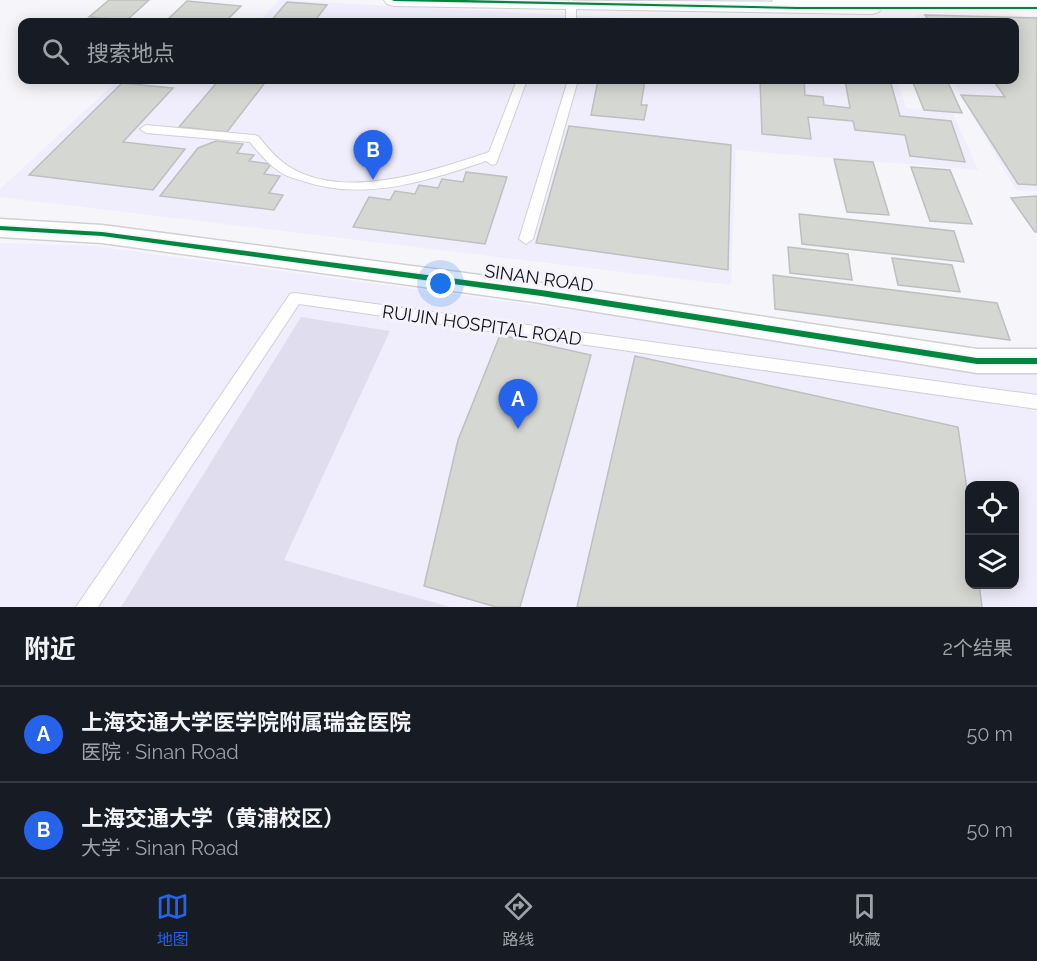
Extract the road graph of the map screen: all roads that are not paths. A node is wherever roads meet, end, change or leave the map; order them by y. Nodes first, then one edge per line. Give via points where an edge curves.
1 (394, 0) edge
2 (632, 0) edge
3 (782, 0) edge
4 (1037, 2) edge
5 (1037, 8) edge
6 (570, 17) edge
7 (521, 84) edge
8 (572, 84) edge
9 (146, 129) dead end
10 (0, 228) edge
11 (526, 239) dead end
12 (1037, 361) edge
13 (1037, 402) edge
14 (86, 607) edge

1 - 6 main road
2 - 6 main road
3 - 4 main road
5 - 6 main road via 797,8
7 - 9 lane via 493,158 372,186 316,182 280,167 254,139
8 - 11 lane
10 - 12 street, SINAN ROAD via 102,234 541,293 977,361
13 - 14 lane, RUIJIN HOSPITAL ROAD via 295,298

